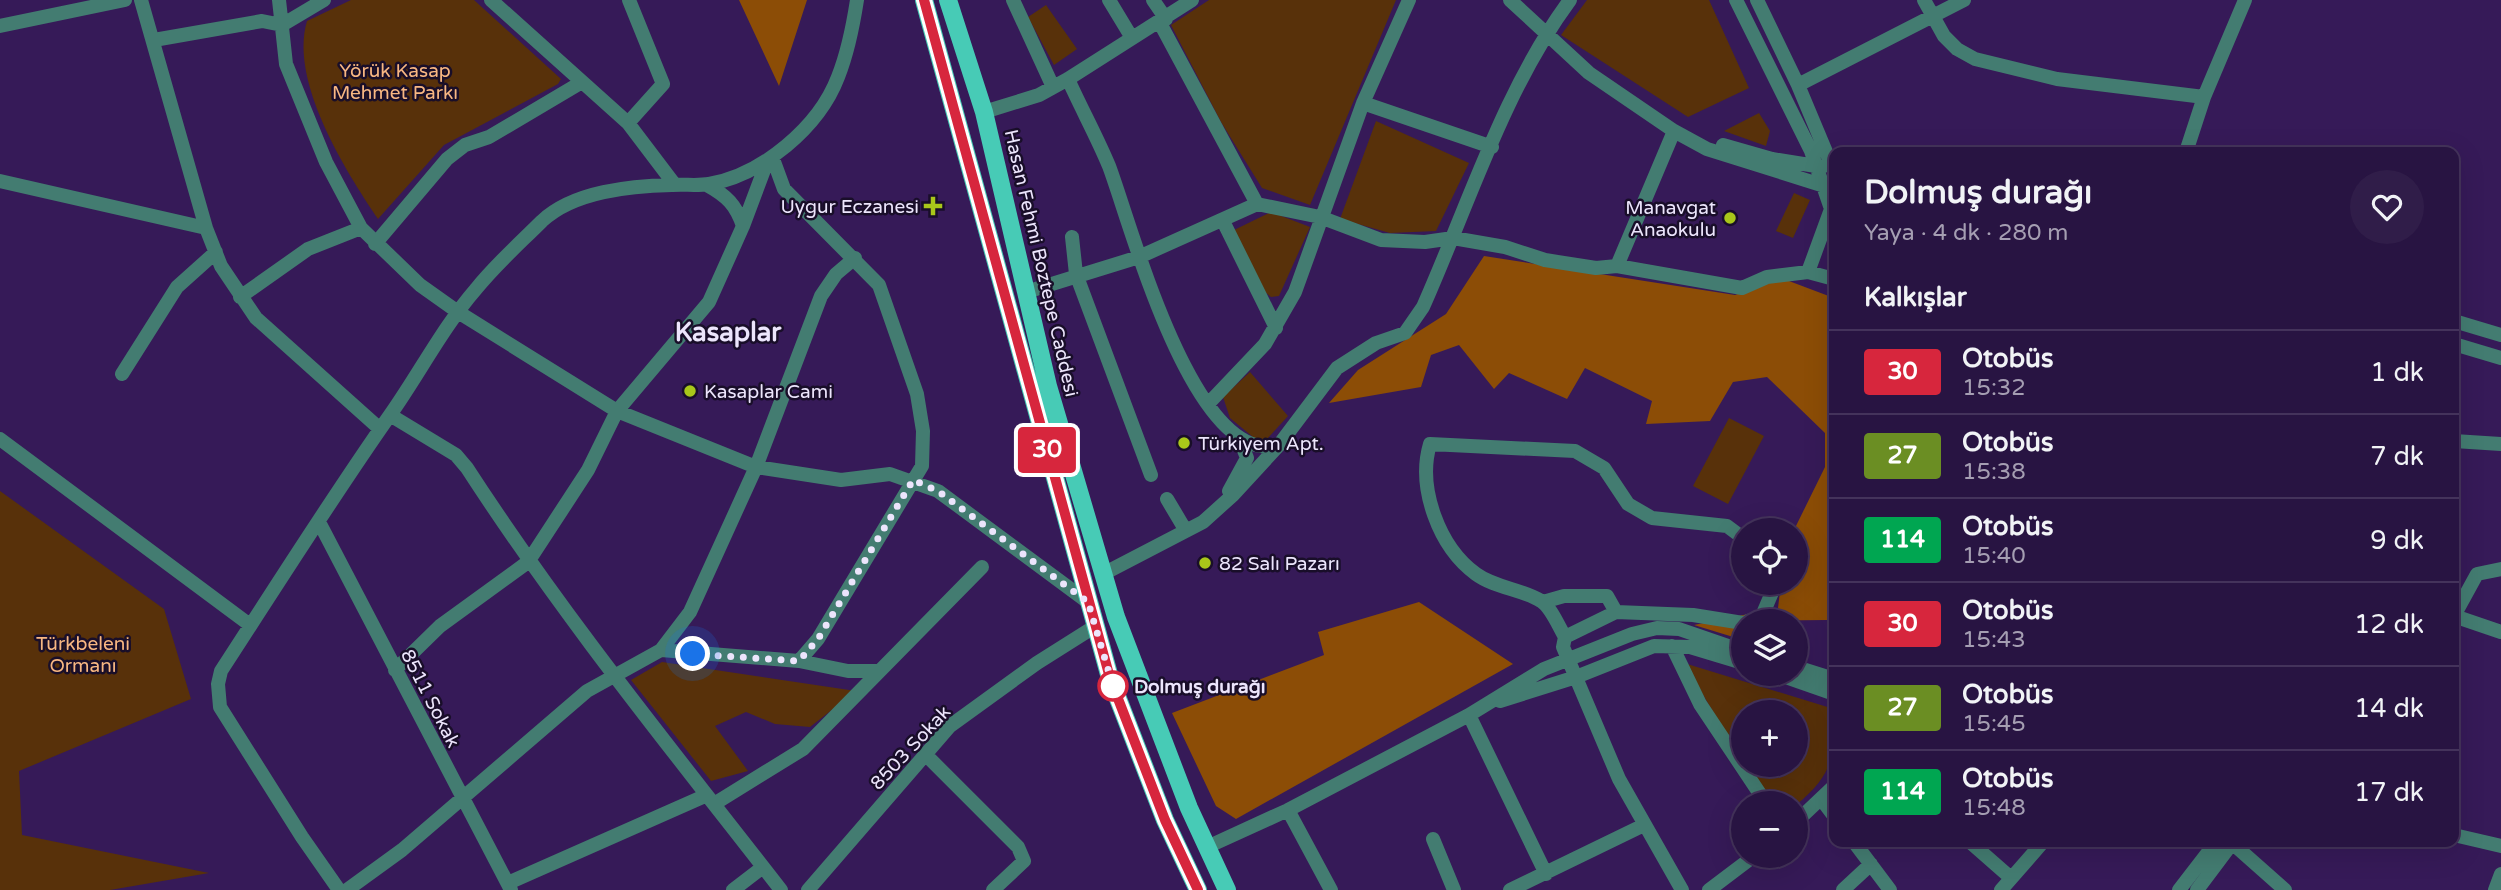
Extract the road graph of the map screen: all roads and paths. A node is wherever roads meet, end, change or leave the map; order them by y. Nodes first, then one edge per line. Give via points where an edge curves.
1 (125, 0) edge
2 (141, 0) edge
3 (279, 0) edge
4 (324, 0) edge
5 (491, 0) edge
6 (629, 0) edge
7 (856, 0) edge
8 (924, 0) edge
9 (948, 0) edge
10 (1013, 0) edge
11 (1109, 0) edge
12 (1153, 0) edge
13 (1192, 0) edge
14 (1409, 0) edge
15 (1510, 0) edge
16 (1570, 0) edge
17 (1736, 0) edge
18 (1757, 0) edge
19 (1924, 0) edge
20 (1964, 0) edge
21 (2245, 0) edge
22 (1933, 18) junction
23 (1163, 21) junction
24 (282, 25) junction
25 (0, 26) edge
26 (1545, 33) junction
27 (1132, 38) junction
28 (154, 40) junction
29 (1068, 79) junction
30 (582, 82) junction
31 (1798, 85) junction
32 (1053, 87) junction
33 (2204, 97) junction
34 (1363, 103) junction
35 (984, 112) junction
36 (628, 123) junction
37 (1674, 131) junction
38 (1492, 147) junction
39 (2188, 147) edge
40 (1829, 159) edge
41 (770, 160) junction
42 (1816, 167) junction
43 (1829, 168) edge
44 (0, 181) edge
45 (675, 185) junction
46 (707, 185) junction
47 (1829, 188) edge
48 (1257, 204) junction
49 (1829, 212) edge
50 (1320, 217) junction
51 (1223, 221) junction
52 (743, 226) junction
53 (206, 228) junction
54 (361, 228) junction
55 (1072, 237) dead end
56 (1453, 238) junction
57 (375, 244) junction
58 (216, 252) junction
59 (1139, 257) junction
60 (855, 258) junction
61 (1617, 266) junction
62 (1808, 272) junction
63 (1076, 274) junction
64 (1829, 278) edge
65 (1026, 292) junction
66 (240, 298) junction
67 (458, 312) junction
68 (2459, 322) edge
69 (1276, 328) junction
70 (2501, 335) edge
71 (2459, 345) edge
72 (2501, 358) edge
73 (122, 374) dead end
74 (1208, 404) junction
75 (617, 411) junction
76 (390, 415) junction
77 (380, 429) junction
78 (0, 439) edge
79 (1240, 440) junction
80 (2459, 441) edge
81 (2501, 444) edge
82 (1279, 445) junction
83 (756, 467) junction
84 (1151, 475) dead end
85 (913, 480) junction
86 (1167, 499) dead end
87 (1222, 505) junction
88 (319, 522) junction
89 (1731, 529) edge
90 (1186, 531) junction
91 (528, 562) junction
92 (982, 567) dead end
93 (2501, 569) edge
94 (1103, 575) junction
95 (1088, 602) junction
96 (1543, 602) junction
97 (2459, 607) edge
98 (1616, 612) junction
99 (2459, 618) edge
100 (1731, 621) edge
101 (250, 625) junction
102 (1094, 627) junction
103 (2501, 632) edge
104 (1565, 637) junction
105 (1672, 646) junction
106 (1731, 647) edge
107 (661, 650) junction
108 (1569, 660) junction
109 (1731, 660) edge
110 (799, 661) junction
111 (395, 670) junction
112 (878, 671) junction
113 (1808, 671) edge
114 (612, 675) junction
115 (1576, 677) junction
116 (1829, 677) edge
117 (1808, 685) edge
118 (1829, 692) edge
119 (1492, 703) junction
120 (1469, 715) junction
121 (926, 754) junction
122 (1758, 791) edge
123 (1829, 792) edge
124 (710, 799) junction
125 (462, 800) junction
126 (1822, 800) junction
127 (1829, 809) edge
128 (1288, 810) junction
129 (1808, 812) edge
130 (1644, 825) junction
131 (2459, 836) edge
132 (1433, 839) dead end
133 (2501, 846) edge
134 (1207, 847) junction
135 (1858, 847) edge
136 (1976, 847) edge
137 (2039, 847) edge
138 (2212, 847) edge
139 (2228, 847) edge
140 (2238, 847) edge
141 (1871, 864) junction
142 (763, 867) junction
143 (1738, 868) edge
144 (1546, 874) junction
145 (2501, 874) edge
146 (2011, 878) junction
147 (509, 886) edge
148 (339, 890) edge
149 (347, 890) edge
150 (733, 890) edge
151 (781, 890) edge
152 (808, 890) edge
153 (993, 890) edge
154 (1198, 890) edge
155 (1227, 890) edge
156 (1331, 890) edge
157 (1454, 890) edge
158 (1510, 890) edge
159 (1682, 890) edge
160 (1709, 890) edge
161 (1843, 890) edge
162 (1890, 890) edge
163 (2001, 890) edge
164 (2179, 890) edge
165 (2197, 890) edge
166 (2285, 890) edge
167 (2494, 890) edge

1 - 25 street
2 - 28 street
3 - 24 street
4 - 24 street
5 - 30 street
6 - 36 street via 663,83
7 - 41 street via 837,79 810,121
8 - 95 main road, Hasan Fehmi Boztepe Caddesi
9 - 35 main road, Hasan Fehmi Boztepe Caddesi
10 - 32 street
11 - 27 street
12 - 23 street
13 - 23 street
14 - 34 street
15 - 26 street
16 - 26 street
17 - 42 street
18 - 31 street
19 - 22 street
20 - 22 street
21 - 33 street
22 - 31 street
22 - 33 street via 1957,49 1975,60 2057,79
23 - 27 street
23 - 48 street
24 - 28 street via 262,21
24 - 54 street via 286,64 304,112
26 - 37 street via 1589,73
26 - 38 street
27 - 29 street
28 - 53 street
29 - 32 street
29 - 59 street via 1108,166
30 - 36 street
30 - 57 street via 447,159
31 - 40 street
32 - 35 street
33 - 39 street
34 - 38 street
34 - 50 street
35 - 65 main road, Hasan Fehmi Boztepe Caddesi
36 - 45 street
37 - 42 street
37 - 47 street via 1707,149
37 - 61 street
38 - 56 street
41 - 46 street via 736,178
41 - 52 street
41 - 60 street via 784,189
42 - 43 street
42 - 47 street
44 - 53 street
45 - 46 street
45 - 67 street via 636,187 561,207 513,248
46 - 52 street via 727,197
48 - 50 street
48 - 51 street
49 - 62 street
50 - 56 street via 1381,240
50 - 69 street via 1295,292
51 - 59 street
51 - 69 street
52 - 75 street via 709,302
53 - 58 street
54 - 57 street
54 - 66 street via 308,249
55 - 63 street
56 - 61 street via 1545,260 1597,268
56 - 82 street via 1423,307 1405,333 1376,343 1337,368
57 - 67 street via 403,272
58 - 66 street
58 - 73 street via 177,287
59 - 63 street
59 - 74 street via 1178,356
60 - 83 street via 821,296
60 - 85 street via 879,285 917,394 922,466
61 - 62 street via 1742,288 1767,277
62 - 64 street
63 - 65 street
63 - 84 street
65 - 94 main road, Hasan Fehmi Boztepe Caddesi
66 - 77 street via 281,343
67 - 75 street
67 - 76 street
68 - 70 street
69 - 74 street
71 - 72 street
74 - 79 street
75 - 83 street
75 - 91 street via 588,470
76 - 77 street
76 - 91 street via 456,455
77 - 88 street via 339,485
78 - 101 street
79 - 82 street via 1260,447
79 - 87 street via 1247,458
80 - 81 street
82 - 87 street
83 - 85 street via 841,480 890,474
83 - 107 street via 690,612
85 - 95 street via 938,491
85 - 110 street via 818,639
86 - 90 street
87 - 90 street
88 - 101 street
88 - 111 street, 8511 Sokak
89 - 96 street via 1652,518 1628,504 1604,468 1575,451 1430,444 1425,481 1445,540 1476,575
90 - 94 street
91 - 111 street via 440,626
91 - 114 street
92 - 112 street
93 - 97 street via 2477,574
94 - 134 main road, Hasan Fehmi Boztepe Caddesi via 1146,701
95 - 102 main road, Hasan Fehmi Boztepe Caddesi
96 - 98 street via 1564,596 1607,596
96 - 104 street
98 - 100 street
98 - 104 street
99 - 103 street
101 - 148 street via 221,671 220,707
102 - 121 street, 8503 Sokak via 950,726
102 - 154 main road, Hasan Fehmi Boztepe Caddesi via 1132,738
104 - 108 street via 1563,646
105 - 109 street
105 - 115 street via 1634,652
105 - 122 street via 1700,704
106 - 108 street via 1679,629 1657,628
107 - 110 street
107 - 114 street
108 - 115 street
108 - 119 street via 1544,669
110 - 112 street via 848,671
111 - 125 street, 8511 Sokak
112 - 124 street via 803,749
113 - 116 street
114 - 124 street
114 - 125 street via 587,691
115 - 119 street
115 - 130 street via 1619,779
117 - 118 street
119 - 120 street
120 - 128 street
120 - 144 street
121 - 152 street, 8503 Sokak
121 - 153 street via 1018,847 1024,861
123 - 126 street
124 - 142 street
124 - 147 street
125 - 147 street, 8511 Sokak
125 - 149 street
126 - 127 street
126 - 129 street
128 - 134 street
128 - 156 street
130 - 144 street
130 - 159 street
131 - 133 street
132 - 157 street
134 - 155 main road, Hasan Fehmi Boztepe Caddesi
135 - 141 street
136 - 146 street
137 - 146 street
138 - 164 street
139 - 165 street
140 - 166 street
141 - 161 street
141 - 162 street
142 - 150 street
142 - 151 street
143 - 160 street
144 - 158 street
145 - 167 street
146 - 163 street

